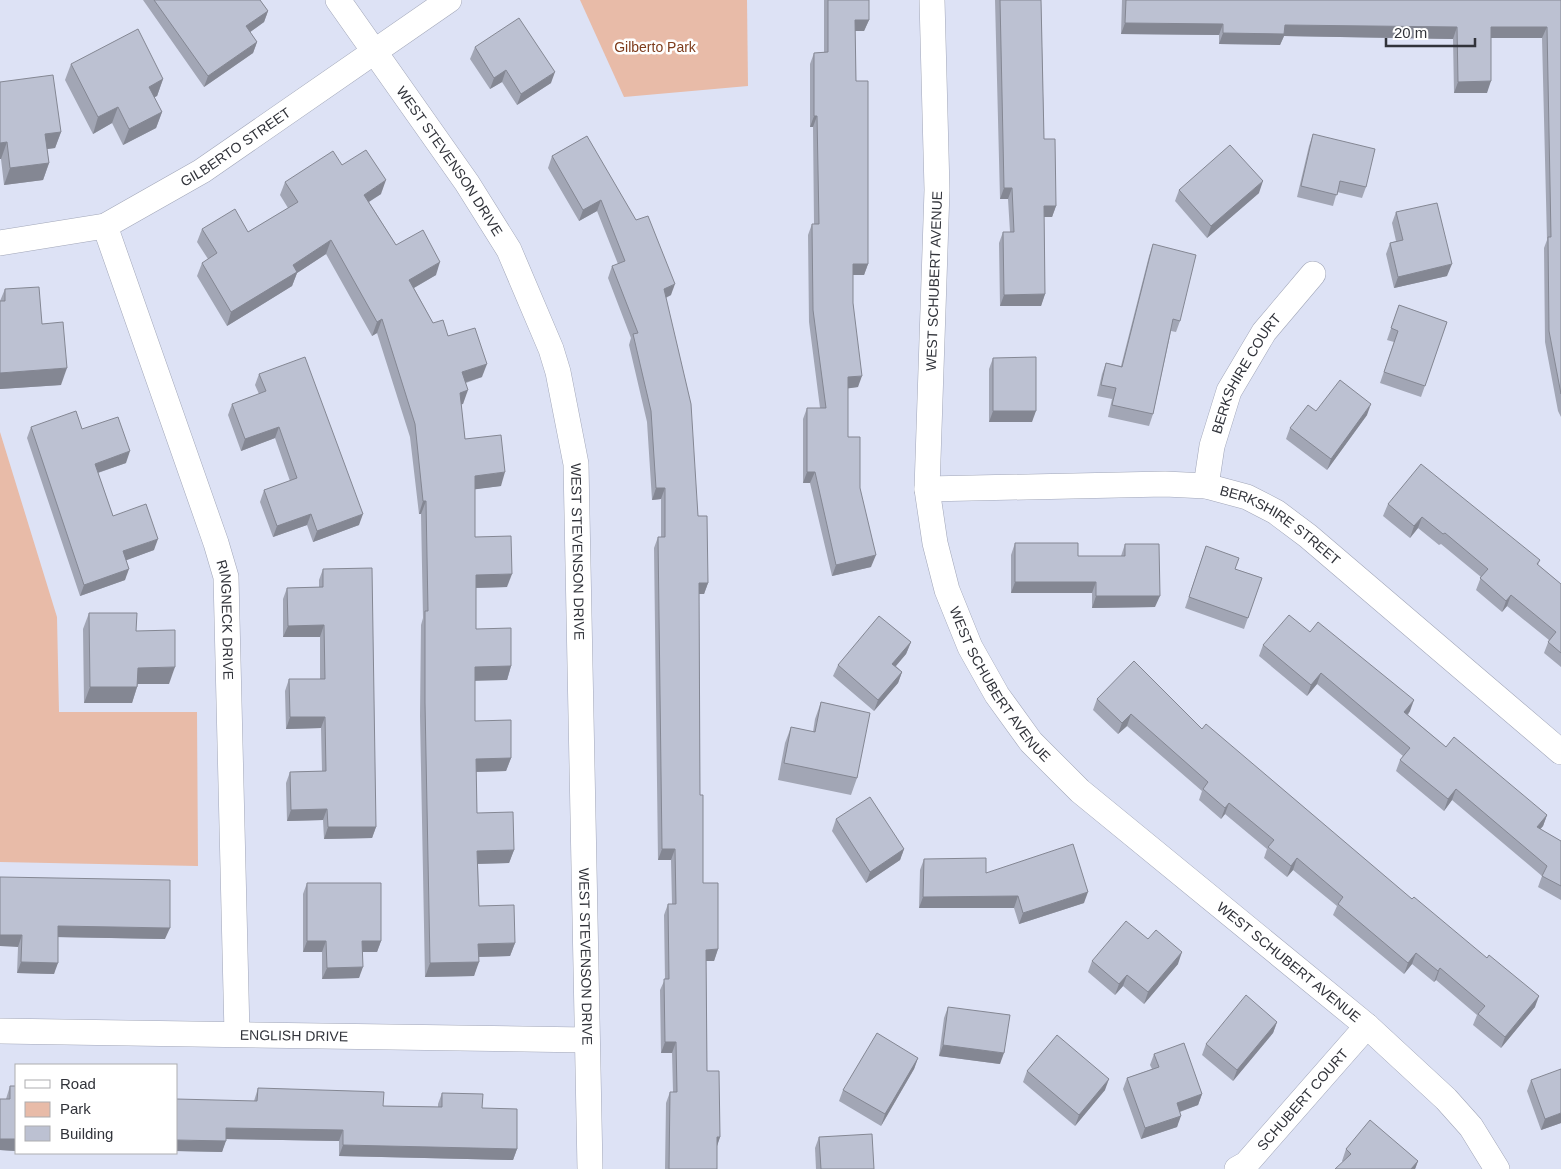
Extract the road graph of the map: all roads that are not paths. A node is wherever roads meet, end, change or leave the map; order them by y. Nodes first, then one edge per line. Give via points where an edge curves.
1 (338, 0) edge
2 (449, 0) edge
3 (932, 0) edge
4 (374, 51) junction
5 (105, 226) junction
6 (0, 243) edge
7 (1313, 274) dead end
8 (1206, 486) junction
9 (927, 489) junction
10 (1561, 752) edge
11 (1367, 1026) junction
12 (0, 1030) edge
13 (238, 1034) junction
14 (587, 1040) junction
15 (590, 1169) edge
16 (1237, 1169) edge
17 (1497, 1169) edge

1 - 4 street, WEST STEVENSON DRIVE
2 - 4 street, GILBERTO STREET
3 - 9 street, WEST SCHUBERT AVENUE via 937,190
4 - 5 street, GILBERTO STREET via 202,171
4 - 14 street, WEST STEVENSON DRIVE via 467,183 509,250 527,288 558,372 576,464
5 - 6 street, GILBERTO STREET
5 - 13 street, RINGNECK DRIVE via 226,577
7 - 8 street, BERKSHIRE COURT via 1264,332 1229,391 1212,446
8 - 9 street, BERKSHIRE STREET
8 - 10 street, BERKSHIRE STREET via 1247,497 1276,512
9 - 11 street, WEST SCHUBERT AVENUE via 935,543 947,590 970,646 997,695 1032,742 1080,791
11 - 16 street, SCHUBERT COURT via 1246,1164
11 - 17 street, WEST SCHUBERT AVENUE via 1446,1099 1471,1127
12 - 13 street, ENGLISH DRIVE
13 - 14 street, ENGLISH DRIVE
14 - 15 street, WEST STEVENSON DRIVE

